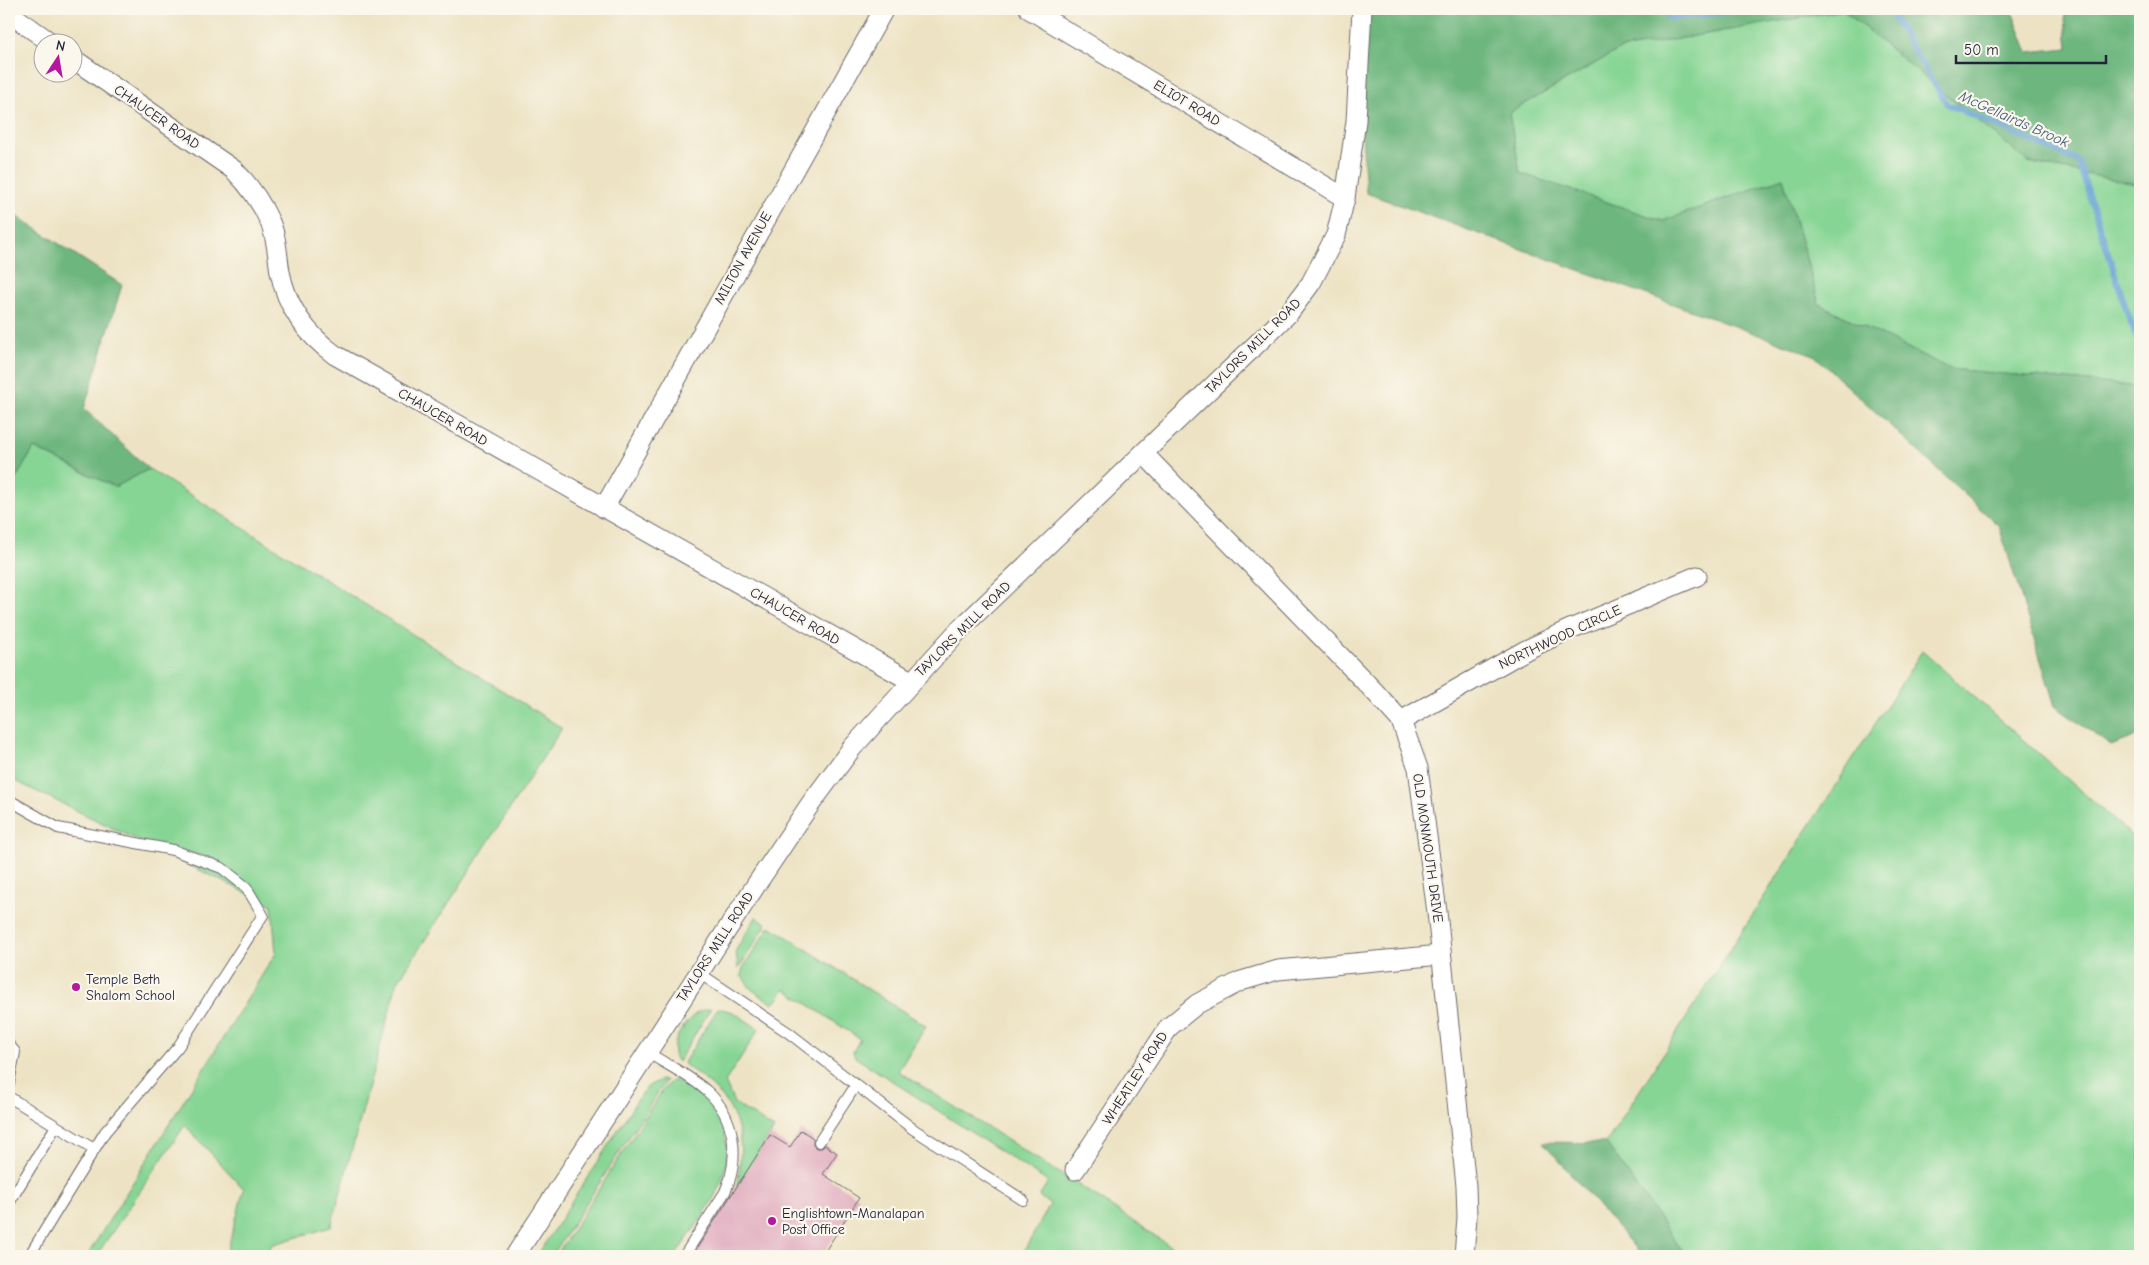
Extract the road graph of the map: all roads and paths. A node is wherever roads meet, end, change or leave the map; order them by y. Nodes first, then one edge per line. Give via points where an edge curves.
1 (884, 9) edge
2 (1029, 9) edge
3 (1362, 9) edge
4 (9, 13) edge
5 (36, 32) edge
6 (82, 65) edge
7 (1344, 198) junction
8 (1144, 454) junction
9 (604, 508) junction
10 (1697, 576) dead end
11 (912, 681) junction
12 (1401, 722) junction
13 (9, 800) edge
14 (1441, 955) junction
15 (699, 973) junction
16 (9, 1045) edge
17 (647, 1052) junction
18 (9, 1083) edge
19 (856, 1085) junction
20 (9, 1097) edge
21 (56, 1126) junction
22 (819, 1142) dead end
23 (94, 1149) junction
24 (1075, 1170) dead end
25 (1024, 1200) dead end
26 (9, 1203) edge
27 (29, 1256) edge
28 (515, 1256) edge
29 (684, 1256) edge
30 (1464, 1256) edge

1 - 9 street, MILTON AVENUE
2 - 7 street, ELIOT ROAD
3 - 7 street, TAYLORS MILL ROAD via 1356,121
4 - 5 street
6 - 9 street, CHAUCER ROAD via 234,170 255,193 270,221 287,297 317,342
7 - 8 street, TAYLORS MILL ROAD via 1336,235 1301,298
8 - 11 street, TAYLORS MILL ROAD via 959,630
8 - 12 street, OLD MONMOUTH DRIVE
9 - 11 street, CHAUCER ROAD
10 - 12 street, NORTHWOOD CIRCLE via 1526,650
11 - 15 street, TAYLORS MILL ROAD via 852,748 809,806
12 - 14 street, OLD MONMOUTH DRIVE via 1418,768
13 - 23 lane via 58,828 173,850 222,868 246,887 263,915 178,1047
14 - 24 street, WHEATLEY ROAD via 1278,970 1241,981 1196,1004 1169,1027
14 - 30 street, OLD MONMOUTH DRIVE via 1466,1186
15 - 17 street, TAYLORS MILL ROAD
15 - 19 lane via 781,1028
16 - 18 lane via 15,1052
17 - 28 street, TAYLORS MILL ROAD
17 - 29 lane via 708,1092 721,1108 732,1133 734,1157 730,1182
19 - 22 lane
19 - 25 lane via 925,1137
20 - 21 lane
21 - 23 lane
21 - 26 lane
23 - 27 lane

